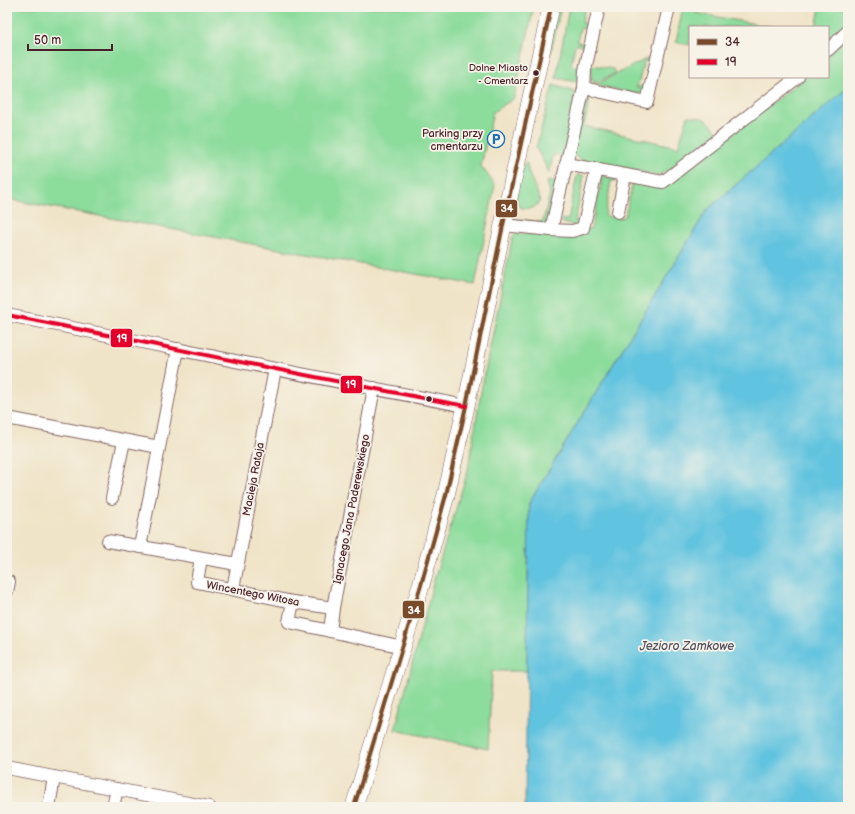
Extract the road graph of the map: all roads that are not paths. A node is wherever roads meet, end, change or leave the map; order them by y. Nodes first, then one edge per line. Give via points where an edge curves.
1 (551, 7) edge
2 (599, 7) edge
3 (669, 7) edge
4 (848, 31) edge
5 (829, 49) edge
6 (797, 78) edge
7 (584, 88) junction
8 (566, 164) junction
9 (597, 169) junction
10 (624, 175) junction
11 (618, 212) dead end
12 (503, 225) junction
13 (551, 230) junction
14 (7, 315) edge
15 (178, 349) junction
16 (275, 369) junction
17 (374, 388) junction
18 (466, 406) junction
19 (7, 418) edge
20 (124, 441) junction
21 (159, 447) junction
22 (112, 498) dead end
23 (108, 541) dead end
24 (140, 546) junction
25 (201, 558) junction
26 (237, 564) junction
27 (7, 581) edge
28 (233, 589) junction
29 (7, 591) edge
30 (293, 602) junction
31 (332, 608) junction
32 (330, 630) junction
33 (402, 647) junction
34 (7, 768) edge
35 (54, 777) junction
36 (117, 789) junction
37 (49, 807) edge
38 (113, 807) edge
39 (209, 807) edge
40 (354, 807) edge

1 - 12 main road
2 - 7 street via 585,70
3 - 7 street via 647,102
4 - 5 street
6 - 10 street via 663,182
7 - 8 street
8 - 9 street
8 - 13 street
9 - 10 street
9 - 13 street via 583,228
10 - 11 street
12 - 13 street
12 - 18 main road
14 - 15 street
15 - 16 street
15 - 21 street
16 - 17 street
16 - 26 street, Macieja Rataja
17 - 18 street
17 - 31 street, Ignacego Jana Paderewskiego
18 - 33 main road via 434,540
19 - 20 street
20 - 21 street
20 - 22 street
21 - 24 street
23 - 24 street
24 - 25 street
25 - 26 street
25 - 28 street, Wincentego Witosa via 197,582
26 - 28 street, Macieja Rataja
27 - 29 street
28 - 30 street, Wincentego Witosa
30 - 31 street, Wincentego Witosa
30 - 32 street via 289,622
31 - 32 street, Ignacego Jana Paderewskiego
32 - 33 street
33 - 40 main road
34 - 35 street
35 - 36 street
35 - 37 street
36 - 38 street
36 - 39 street

